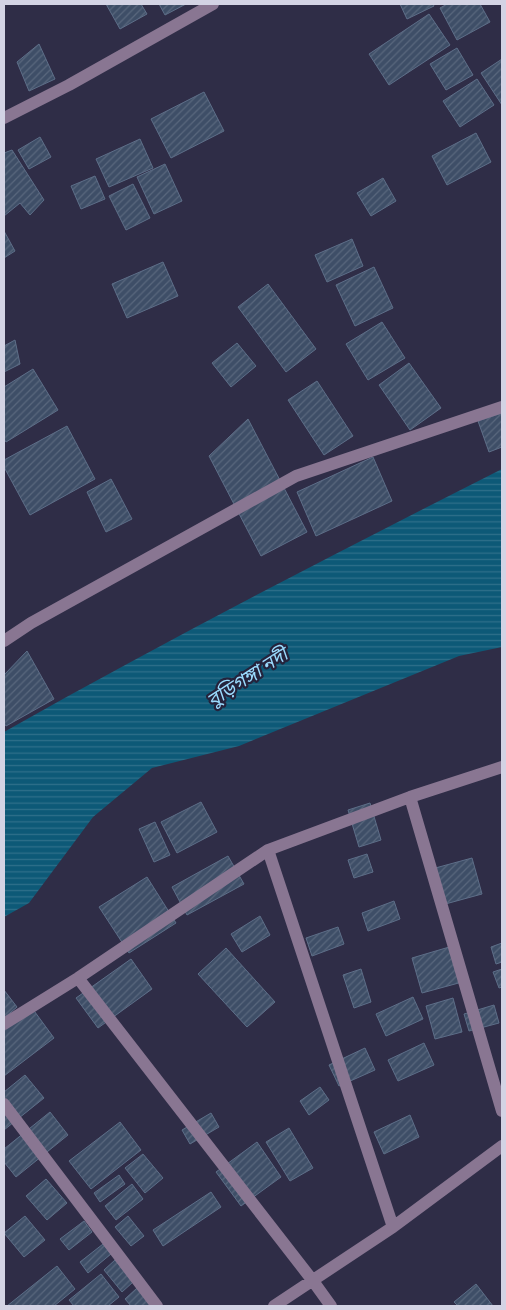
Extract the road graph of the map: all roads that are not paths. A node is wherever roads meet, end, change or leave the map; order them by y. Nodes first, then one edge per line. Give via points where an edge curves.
1 (214, 4) edge
2 (4, 118) edge
3 (502, 407) edge
4 (4, 641) edge
5 (502, 767) edge
6 (410, 797) junction
7 (268, 850) junction
8 (78, 978) junction
9 (4, 1024) edge
10 (4, 1104) edge
11 (502, 1111) edge
12 (502, 1146) edge
13 (393, 1227) junction
14 (313, 1281) junction
15 (157, 1306) edge
16 (274, 1306) edge
17 (331, 1306) edge

1 - 2 street
3 - 4 street via 296,476
5 - 6 street
6 - 7 street
6 - 11 street
7 - 8 street
7 - 13 street
8 - 9 street
8 - 14 street
10 - 15 street
12 - 13 street
13 - 14 street
14 - 16 street
14 - 17 street

